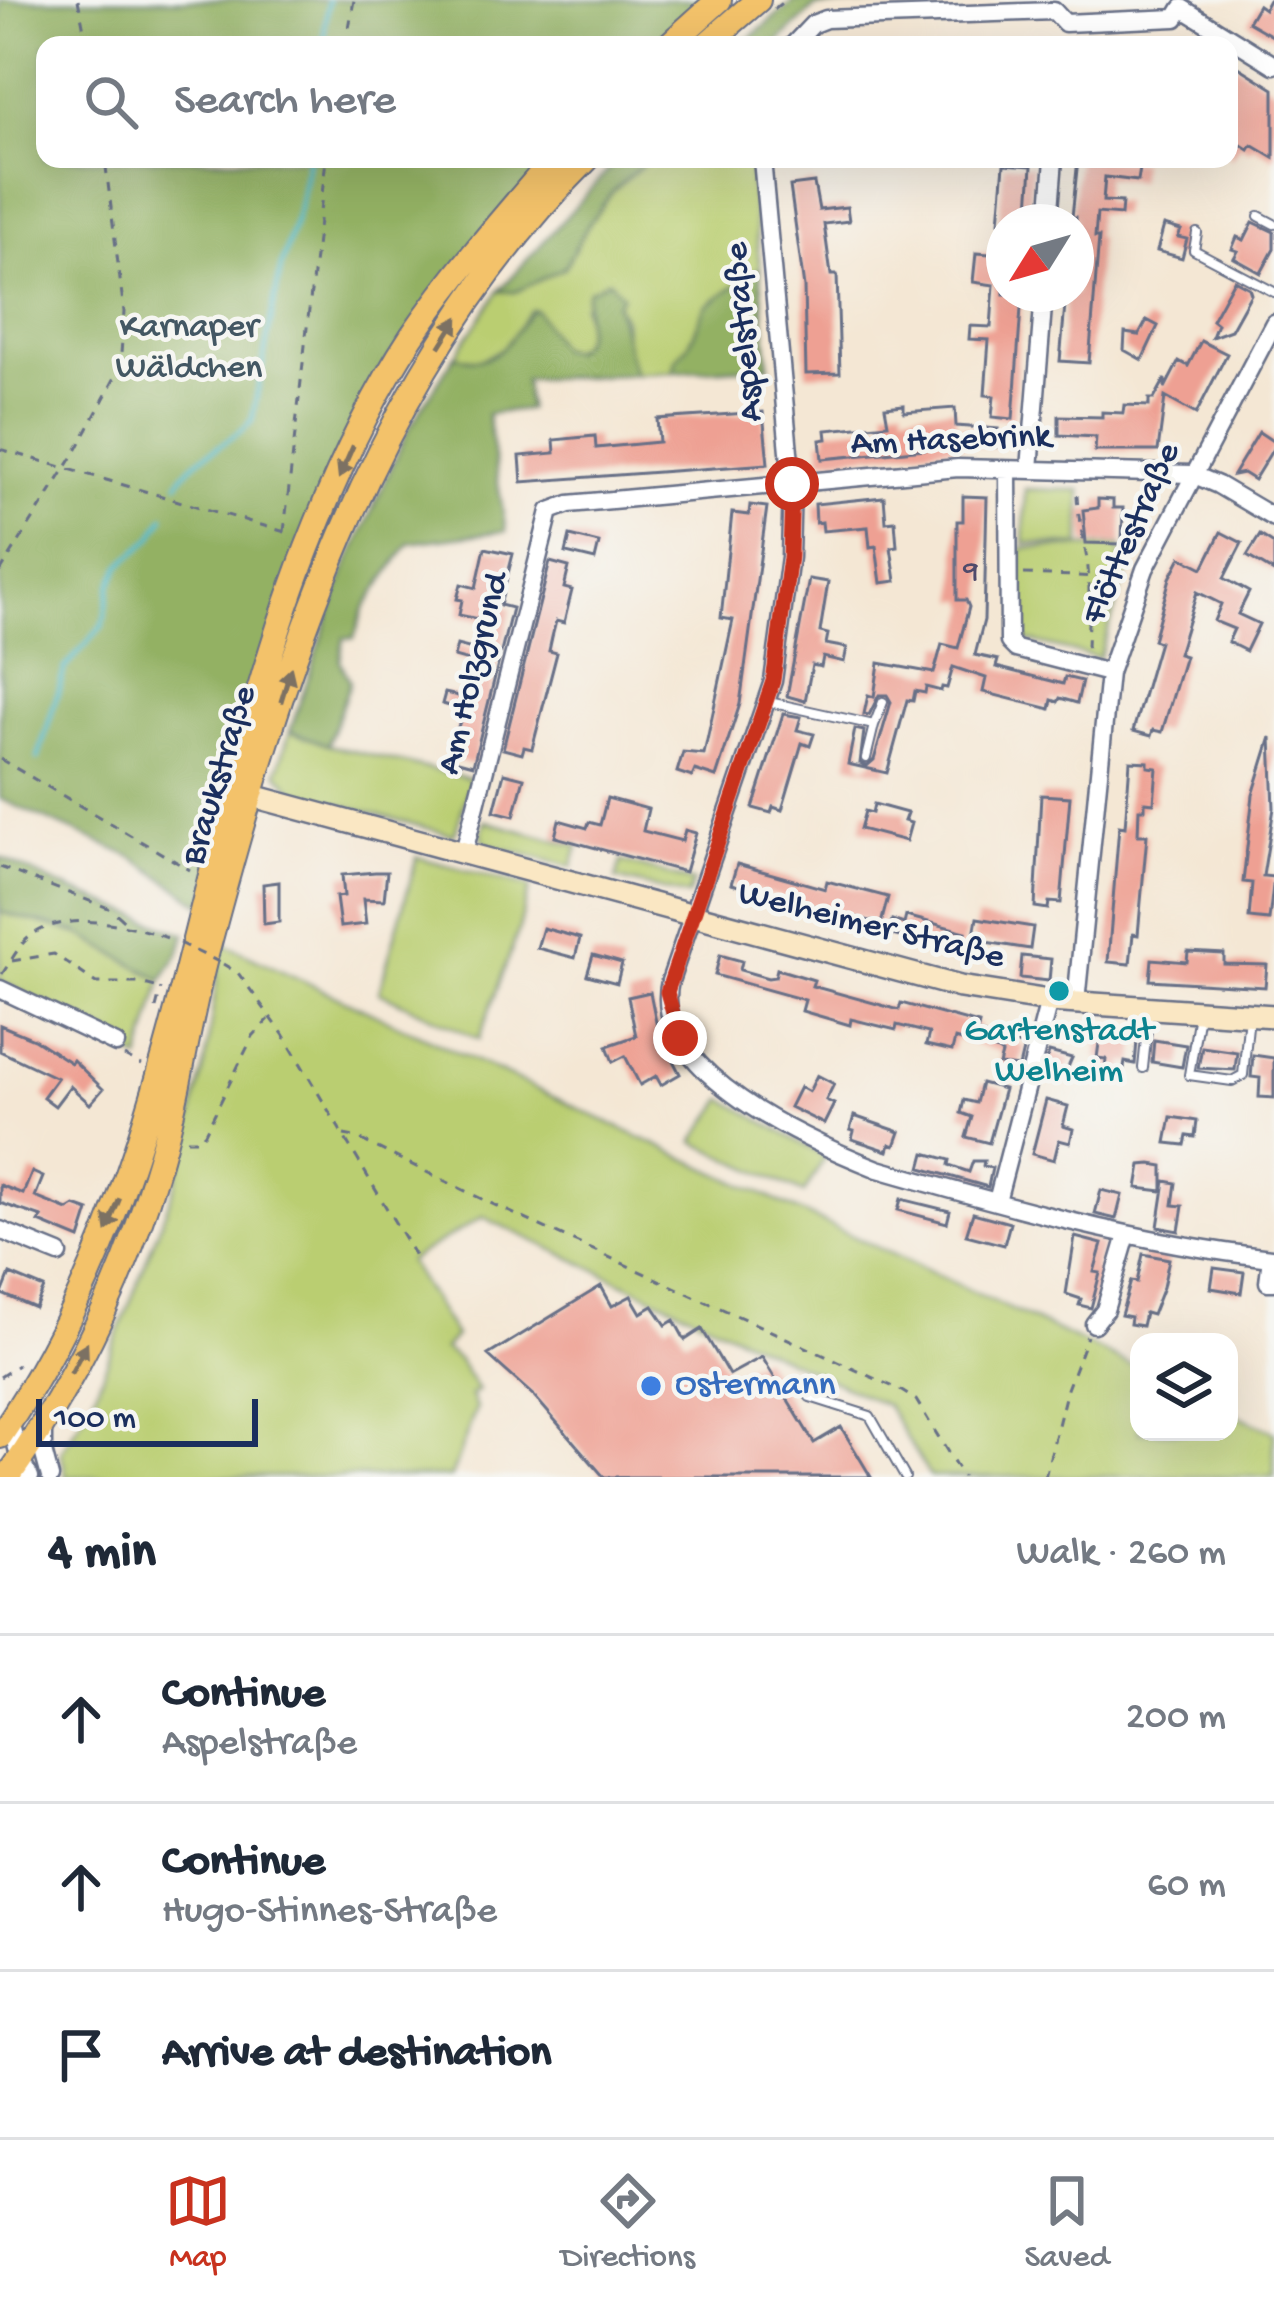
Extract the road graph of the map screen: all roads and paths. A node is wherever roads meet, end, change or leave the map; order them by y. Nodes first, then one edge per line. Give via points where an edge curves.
1 (77, 0) edge
2 (355, 0) edge
3 (719, 0) edge
4 (758, 0) edge
5 (1182, 4) edge
6 (1058, 11) edge
7 (85, 36) edge
8 (348, 36) edge
9 (679, 36) edge
10 (716, 36) edge
11 (802, 36) edge
12 (1230, 36) edge
13 (1238, 41) edge
14 (1274, 65) edge
15 (106, 168) edge
16 (325, 168) edge
17 (546, 168) edge
18 (579, 168) edge
19 (763, 168) edge
20 (1053, 168) edge
21 (1050, 204) edge
22 (1259, 216) dead end
23 (1274, 224) edge
24 (1197, 233) dead end
25 (1274, 292) edge
26 (1043, 312) edge
27 (1274, 322) edge
28 (0, 449) edge
29 (65, 467) junction
30 (1030, 469) junction
31 (1008, 470) junction
32 (1192, 474) junction
33 (792, 484) junction
34 (1077, 495) dead end
35 (550, 512) joint
36 (1274, 518) edge
37 (284, 532) junction
38 (311, 539) junction
39 (0, 572) edge
40 (1010, 574) junction
41 (1088, 575) junction
42 (1142, 578) junction
43 (1087, 668) junction
44 (1109, 674) junction
45 (766, 701) junction
46 (883, 702) dead end
47 (874, 725) junction
48 (866, 758) dead end
49 (0, 759) edge
50 (253, 796) junction
51 (464, 852) junction
52 (0, 867) edge
53 (196, 873) dead end
54 (693, 916) junction
55 (128, 924) junction
56 (218, 956) dead end
57 (11, 962) junction
58 (213, 975) dead end
59 (0, 978) edge
60 (161, 988) dead end
61 (0, 989) edge
62 (1049, 1001) junction
63 (1076, 1002) junction
64 (1149, 1008) junction
65 (1199, 1011) junction
66 (1249, 1015) junction
67 (1274, 1016) edge
68 (270, 1018) junction
69 (116, 1044) joint
70 (142, 1065) dead end
71 (1143, 1068) dead end
72 (344, 1135) junction
73 (183, 1139) dead end
74 (997, 1201) junction
75 (0, 1230) edge
76 (1127, 1235) junction
77 (59, 1254) dead end
78 (415, 1256) dead end
79 (1272, 1258) edge
80 (1274, 1282) edge
81 (1094, 1324) joint
82 (26, 1359) dead end
83 (0, 1377) edge
84 (810, 1397) dead end
85 (43, 1426) junction
86 (5, 1429) edge
87 (20, 1471) edge
88 (1045, 1476) edge
89 (50, 1477) edge
90 (905, 1477) edge
91 (963, 1477) edge
92 (1027, 1477) edge

1 - 7 path
2 - 8 path
3 - 9 main road
4 - 10 main road
5 - 6 street via 1176,18
5 - 12 street
6 - 11 street via 826,20
13 - 14 street
15 - 29 path via 124,342 113,386
16 - 37 path
17 -> 38 main road, Braukstraße via 411,338
50 -> 18 main road, Braukstraße via 337,545 397,414 477,287
19 - 33 street, Aspelstraße
20 - 21 street
22 - 23 lane
24 - 25 lane via 1194,250
26 - 30 street
27 - 32 street, Flöttestraße
28 - 29 path
29 - 37 path
29 - 39 path
30 - 31 street, Am Hasebrink
30 - 32 street, Am Hasebrink
31 - 33 street, Am Hasebrink
31 - 40 street
32 - 36 street, Am Hasebrink
32 - 42 street, Flöttestraße
33 - 35 street, Am Hasebrink
33 - 45 street, Aspelstraße via 790,557
34 - 41 path
35 - 51 street, Am Holzgrund
37 - 38 path
38 -> 86 main road, Braukstraße via 271,655 124,1186 76,1305
40 - 41 path
40 - 43 street via 1012,647
41 - 42 path
41 - 43 path
42 - 44 street, Flöttestraße
43 - 44 street
44 - 63 street, Flöttestraße
45 - 47 lane
45 - 54 street, Aspelstraße
46 - 47 lane
47 - 48 lane
49 - 53 path
50 - 51 street, Welheimer Straße
85 -> 50 main road, Braukstraße via 99,1321 154,1178
51 - 54 street, Welheimer Straße
52 - 55 path via 111,909
54 - 62 street, Welheimer Straße via 960,987
54 - 74 street, Aspelstraße via 668,1004 704,1070 813,1142
55 - 57 path via 64,924 33,934
55 - 68 path, bridge via 238,973
56 - 58 path
57 - 59 path
57 - 60 path via 54,954 96,983
61 - 69 street
62 - 63 street, Welheimer Straße
62 - 74 street
63 - 64 street, Welheimer Straße
64 - 65 street, Welheimer Straße
64 - 71 lane
65 - 66 street, Welheimer Straße
65 - 66 lane via 1189,1075 1232,1081 1243,1075
66 - 67 street, Welheimer Straße
68 - 72 path
68 - 73 path via 205,1133
69 - 70 path
72 - 78 path
72 - 91 path via 900,1390 916,1400
74 - 76 street, Aspelstraße
75 - 77 street
76 - 79 street, Aspelstraße
76 - 81 street
79 - 80 street
81 - 88 path
82 - 83 path
84 - 90 lane via 870,1416
85 - 87 main road, Braukstraße
85 - 89 street
86 - 87 street, Braukstraße
88 - 92 path

